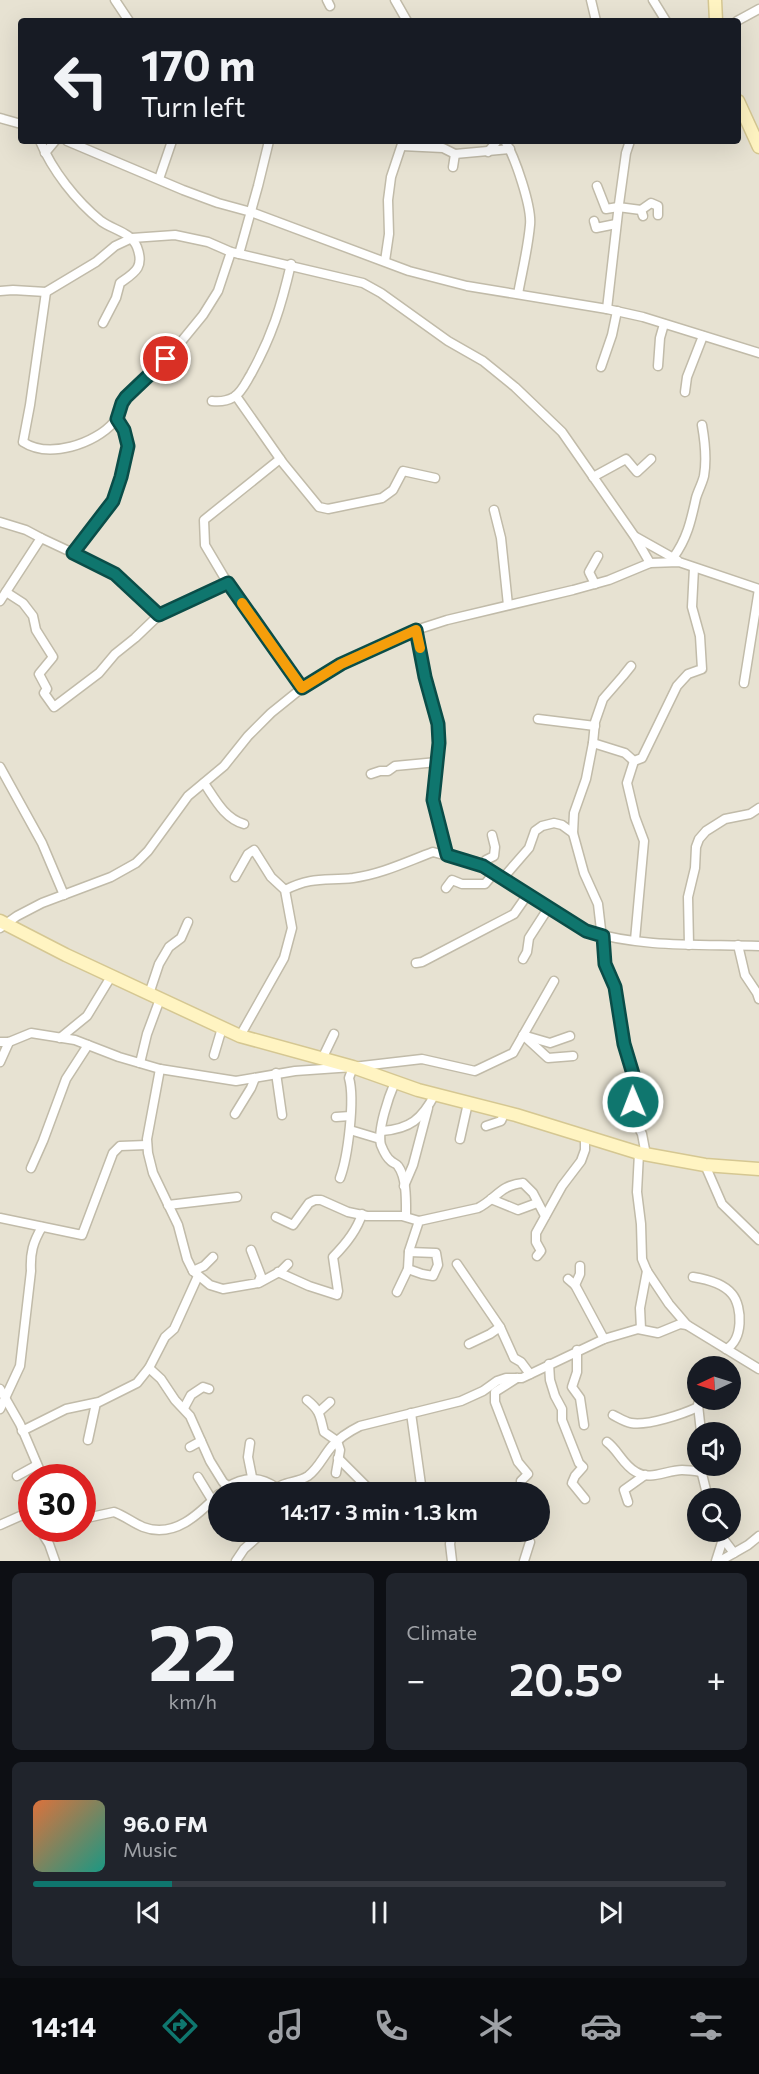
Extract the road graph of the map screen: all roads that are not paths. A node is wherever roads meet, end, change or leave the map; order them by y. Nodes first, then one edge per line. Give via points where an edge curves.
1 (115, 0) edge
2 (395, 0) edge
3 (591, 0) edge
4 (653, 0) edge
5 (715, 0) edge
6 (759, 9) edge
7 (127, 18) edge
8 (405, 18) edge
9 (595, 18) edge
10 (664, 18) edge
11 (716, 18) edge
12 (741, 19) edge
13 (741, 106) edge
14 (0, 118) edge
15 (18, 123) edge
16 (753, 127) edge
17 (41, 144) edge
18 (52, 144) edge
19 (77, 144) edge
20 (171, 144) edge
21 (268, 144) edge
22 (402, 144) edge
23 (410, 144) edge
24 (495, 144) edge
25 (629, 144) edge
26 (508, 145) edge
27 (759, 147) edge
28 (488, 152) junction
29 (45, 153) junction
30 (455, 154) junction
31 (453, 167) dead end
32 (159, 179) junction
33 (597, 186) dead end
34 (618, 207) junction
35 (251, 212) junction
36 (658, 215) dead end
37 (594, 221) dead end
38 (616, 224) junction
39 (132, 238) junction
40 (235, 253) junction
41 (385, 261) junction
42 (291, 264) junction
43 (0, 291) edge
44 (46, 292) junction
45 (518, 294) junction
46 (607, 309) junction
47 (617, 311) junction
48 (103, 323) dead end
49 (664, 324) junction
50 (703, 336) junction
51 (759, 353) edge
52 (658, 366) dead end
53 (601, 367) dead end
54 (685, 392) dead end
55 (237, 396) junction
56 (212, 401) dead end
57 (117, 419) junction
58 (702, 425) dead end
59 (280, 459) junction
60 (651, 459) dead end
61 (593, 477) junction
62 (435, 478) dead end
63 (494, 510) dead end
64 (0, 522) edge
65 (635, 537) junction
66 (41, 538) junction
67 (73, 553) junction
68 (598, 556) dead end
69 (676, 560) junction
70 (650, 563) junction
71 (694, 568) junction
72 (228, 583) junction
73 (595, 584) junction
74 (759, 589) edge
75 (6, 592) junction
76 (0, 601) edge
77 (508, 605) junction
78 (159, 615) junction
79 (416, 630) junction
80 (631, 666) dead end
81 (744, 683) dead end
82 (302, 688) junction
83 (538, 719) dead end
84 (595, 726) junction
85 (593, 743) junction
86 (634, 761) junction
87 (437, 762) junction
88 (0, 767) edge
89 (371, 774) dead end
90 (204, 783) junction
91 (759, 808) edge
92 (244, 824) dead end
93 (573, 833) junction
94 (492, 835) dead end
95 (447, 855) junction
96 (483, 866) junction
97 (498, 876) junction
98 (235, 877) dead end
99 (446, 888) dead end
100 (285, 890) junction
101 (528, 894) junction
102 (64, 895) junction
103 (549, 908) junction
104 (188, 922) dead end
105 (1, 924) edge
106 (603, 936) junction
107 (635, 940) junction
108 (689, 945) junction
109 (738, 945) junction
110 (759, 946) edge
111 (523, 959) dead end
112 (416, 963) dead end
113 (112, 975) junction
114 (554, 981) dead end
115 (155, 996) junction
116 (759, 999) edge
117 (222, 1028) junction
118 (334, 1034) dead end
119 (523, 1035) junction
120 (240, 1036) junction
121 (570, 1036) dead end
122 (60, 1038) junction
123 (4, 1042) edge
124 (88, 1045) junction
125 (214, 1055) dead end
126 (573, 1056) dead end
127 (321, 1059) junction
128 (0, 1062) edge
129 (140, 1063) junction
130 (353, 1067) junction
131 (160, 1069) junction
132 (276, 1073) junction
133 (255, 1078) junction
134 (395, 1082) junction
135 (435, 1094) junction
136 (468, 1103) junction
137 (428, 1108) junction
138 (505, 1112) junction
139 (235, 1114) dead end
140 (282, 1115) dead end
141 (350, 1116) junction
142 (336, 1117) dead end
143 (486, 1126) dead end
144 (350, 1130) junction
145 (381, 1135) junction
146 (585, 1138) junction
147 (460, 1139) dead end
148 (147, 1145) junction
149 (642, 1154) junction
150 (705, 1165) junction
151 (32, 1168) dead end
152 (759, 1168) edge
153 (340, 1178) dead end
154 (404, 1186) junction
155 (237, 1197) dead end
156 (491, 1199) junction
157 (537, 1203) junction
158 (168, 1205) junction
159 (362, 1214) junction
160 (406, 1216) junction
161 (545, 1216) junction
162 (276, 1217) dead end
163 (0, 1218) edge
164 (419, 1221) junction
165 (42, 1227) junction
166 (759, 1240) edge
167 (251, 1250) dead end
168 (409, 1252) junction
169 (537, 1256) dead end
170 (213, 1257) dead end
171 (288, 1264) dead end
172 (457, 1264) dead end
173 (580, 1266) dead end
174 (408, 1269) junction
175 (647, 1271) junction
176 (278, 1272) junction
177 (196, 1274) junction
178 (693, 1277) dead end
179 (258, 1283) junction
180 (397, 1292) dead end
181 (687, 1325) junction
182 (500, 1327) junction
183 (641, 1329) junction
184 (604, 1339) junction
185 (469, 1344) dead end
186 (726, 1349) junction
187 (577, 1350) junction
188 (549, 1364) junction
189 (149, 1368) junction
190 (759, 1369) edge
191 (530, 1374) junction
192 (517, 1378) junction
193 (184, 1389) dead end
194 (209, 1389) dead end
195 (2, 1393) edge
196 (307, 1400) dead end
197 (330, 1402) dead end
198 (96, 1403) junction
199 (186, 1404) junction
200 (0, 1409) edge
201 (688, 1410) edge
202 (319, 1412) junction
203 (411, 1413) junction
204 (613, 1415) dead end
205 (584, 1425) dead end
206 (22, 1431) junction
207 (88, 1440) dead end
208 (201, 1441) junction
209 (337, 1441) junction
210 (607, 1442) dead end
211 (250, 1443) dead end
212 (190, 1448) dead end
213 (338, 1458) junction
214 (37, 1464) edge
215 (687, 1469) edge
216 (336, 1473) dead end
217 (645, 1475) junction
218 (198, 1476) dead end
219 (252, 1477) junction
220 (223, 1482) edge
221 (239, 1482) edge
222 (268, 1482) edge
223 (291, 1482) edge
224 (362, 1482) edge
225 (421, 1482) edge
226 (521, 1482) edge
227 (208, 1486) edge
228 (585, 1499) dead end
229 (628, 1502) dead end
230 (208, 1504) edge
231 (96, 1516) edge
232 (18, 1519) edge
233 (0, 1525) edge
234 (759, 1536) edge
235 (48, 1542) edge
236 (252, 1542) edge
237 (450, 1542) edge
238 (530, 1542) dead end
239 (719, 1542) edge
240 (725, 1542) edge
241 (734, 1553) junction
242 (55, 1561) edge
243 (237, 1561) edge
244 (452, 1561) edge
245 (524, 1561) edge
246 (718, 1561) edge

1 - 7 street
2 - 8 street
3 - 9 street
4 - 10 street
5 - 11 street
6 - 12 street
13 - 16 street
14 - 15 street
16 - 27 street
17 - 29 street
18 - 29 street
19 - 32 street
20 - 32 street
21 - 35 street
22 - 41 street via 391,177
23 - 30 street via 443,148
24 - 28 street
25 - 34 street
26 - 28 street
26 - 45 street via 531,223
28 - 30 street
29 - 39 street via 72,192 101,221
30 - 31 street
32 - 35 street
33 - 34 street via 606,209
34 - 36 street via 642,213 651,202 658,206
34 - 38 street
35 - 40 street
35 - 41 street
37 - 38 street via 596,228
38 - 46 street
39 - 40 street via 175,235
39 - 44 street
39 - 48 street via 139,265 134,274 120,283
40 - 42 street
40 - 57 street via 203,315 166,359 126,397
41 - 45 street via 438,280
42 - 55 street via 280,312 265,349
42 - 61 street via 363,283 483,361 562,432
43 - 44 street
44 - 57 street via 23,442 41,449 59,449 105,432
45 - 46 street
46 - 47 street
47 - 49 street
47 - 53 street
49 - 50 street
49 - 52 street
50 - 51 street
50 - 54 street
55 - 56 street
55 - 59 street
57 - 67 street via 128,446 121,477 113,501
58 - 69 street via 705,474 691,525
59 - 62 street via 319,507 328,509 382,498 393,490 402,471
59 - 72 street via 204,520 205,545
60 - 61 street via 636,472 626,459
61 - 65 street
63 - 77 street
64 - 66 street
65 - 69 street
65 - 70 street
66 - 67 street
66 - 75 street
67 - 78 street via 115,574
68 - 73 street via 589,572
69 - 70 street
69 - 71 street
70 - 73 street
71 - 74 street
71 - 86 street via 692,607 700,636 702,669 688,674 677,686 642,758
72 - 78 street
72 - 82 street
73 - 77 street
74 - 81 street
75 - 76 street
75 - 78 street via 33,616 36,630 53,657 39,674 47,689 44,693 54,707 99,673
77 - 79 street
79 - 82 street via 341,664
79 - 87 street via 438,724
80 - 84 street via 603,699
82 - 90 street via 263,721
83 - 84 street
84 - 85 street
85 - 86 street via 625,753
85 - 93 street via 574,813
86 - 107 street via 627,783 644,841
87 - 89 street via 395,766
87 - 95 street via 433,800
88 - 102 street via 37,834
90 - 92 street via 216,803 236,822
90 - 102 street via 188,796 136,863
91 - 108 street via 725,819 699,839 688,897
93 - 97 street via 554,823 535,831 530,848
93 - 106 street via 598,904
94 - 96 street via 494,856
95 - 96 street
95 - 100 street via 433,852 379,873 310,880
96 - 97 street
97 - 99 street via 485,884 452,880
97 - 101 street
98 - 100 street via 254,850 271,877
100 - 120 street via 292,928 289,941 280,965
101 - 103 street
101 - 112 street via 514,914 457,946
102 - 105 street
103 - 106 street via 586,931
103 - 111 street via 529,938
104 - 115 street via 181,938 169,947 159,964
105 - 113 street
106 - 107 street
106 - 149 street via 605,964 615,987 633,1074 632,1114 642,1134
107 - 108 street
108 - 109 street
109 - 110 street
109 - 116 street via 745,975
113 - 115 street
113 - 122 street via 87,1016
114 - 119 street
115 - 117 street
115 - 129 street
117 - 120 street
117 - 125 street
118 - 127 street
119 - 121 street via 550,1043
119 - 126 street via 548,1058
119 - 130 street via 513,1053 475,1071 422,1059
120 - 127 street
122 - 123 street via 31,1033
122 - 124 street
123 - 128 street
124 - 129 street
124 - 151 street via 66,1079
127 - 130 street
129 - 131 street
130 - 132 street
130 - 134 street
130 - 141 street via 348,1078 352,1087
131 - 133 street via 236,1081
131 - 148 street
132 - 133 street
132 - 140 street
133 - 139 street
134 - 135 street
134 - 145 street
135 - 136 street
135 - 137 street
136 - 138 street
136 - 147 street
137 - 145 street via 408,1126
137 - 154 street
138 - 143 street via 501,1121
138 - 146 street
141 - 142 street
141 - 144 street
144 - 145 street
144 - 153 street
145 - 154 street via 382,1147 388,1159 398,1166
146 - 149 street
146 - 161 street via 581,1161
148 - 158 street via 153,1173
148 - 165 street via 120,1146 113,1152 82,1235
149 - 150 street
149 - 175 street via 637,1192 642,1259
150 - 152 street
150 - 166 street via 722,1204
154 - 160 street
155 - 158 street
156 - 157 street via 518,1210
156 - 157 street via 510,1184 523,1183
156 - 164 street via 478,1208
157 - 161 street
158 - 177 street
159 - 160 street
159 - 162 street via 315,1200 293,1225
159 - 176 street via 333,1257 337,1294
160 - 164 street
161 - 169 street via 536,1233 541,1251
163 - 165 street
164 - 168 street
165 - 195 street via 30,1256 21,1366
167 - 179 street via 261,1276
168 - 174 street
168 - 174 street via 436,1253 438,1265 434,1276
170 - 177 street
171 - 176 street
172 - 182 street
173 - 184 street via 580,1274 571,1282
174 - 180 street
175 - 181 street
175 - 183 street via 640,1308
176 - 179 street
177 - 179 street via 223,1289
177 - 189 street via 181,1316 156,1350
178 - 186 street via 714,1282 734,1295 740,1329
181 - 183 street via 658,1333
181 - 186 street
182 - 185 street
182 - 191 street via 514,1358
183 - 184 street
184 - 187 street
186 - 190 street
187 - 188 street
187 - 205 street via 577,1372 572,1386 580,1398
188 - 191 street
188 - 228 street via 562,1420 583,1467 572,1483
189 - 198 street via 130,1388
189 - 199 street via 175,1400
191 - 192 street
192 - 203 street via 497,1380 467,1399
192 - 226 street via 495,1392 495,1402 518,1462 528,1474
193 - 199 street
194 - 199 street via 196,1390
195 - 200 street
195 - 206 street
196 - 202 street
197 - 202 street
198 - 206 street via 66,1409
198 - 207 street
199 - 208 street
201 - 204 street via 640,1424
202 - 209 street via 324,1432
203 - 209 street via 360,1426
203 - 225 street
206 - 214 street
208 - 212 street
208 - 220 street
209 - 213 street
209 - 223 street via 309,1475
210 - 217 street via 622,1460
211 - 219 street
213 - 216 street
213 - 224 street
215 - 217 street
217 - 229 street via 624,1490
218 - 227 street
219 - 221 street
219 - 222 street
230 - 231 street via 188,1523 168,1530 142,1527 114,1512
232 - 233 street
234 - 241 street
235 - 242 street
236 - 243 street
237 - 244 street
238 - 245 street
239 - 246 street
240 - 241 street
241 - 246 street

